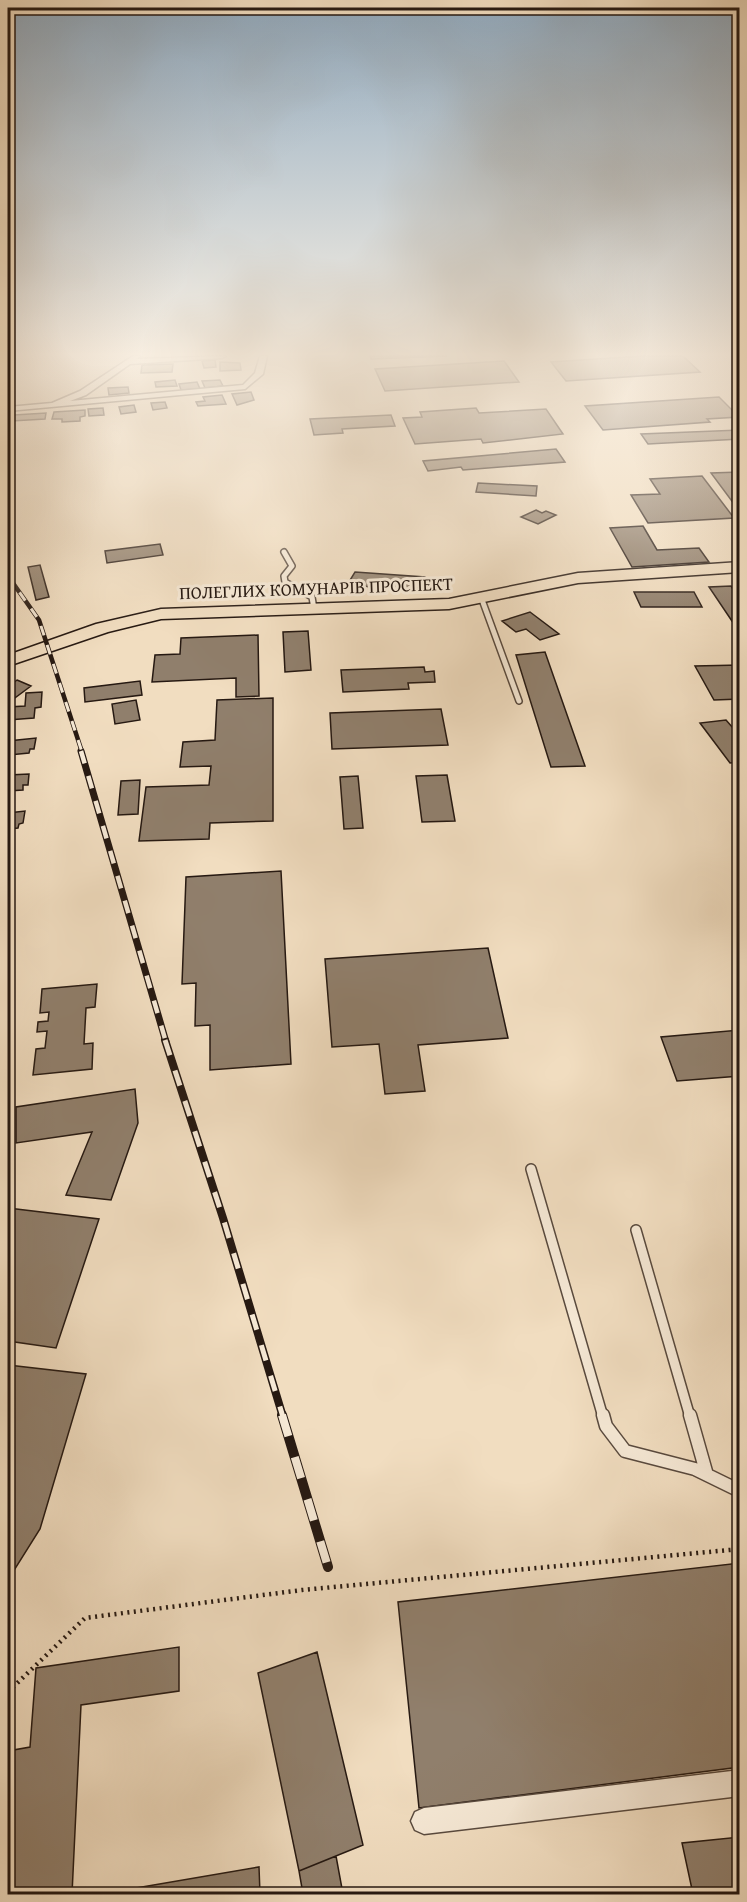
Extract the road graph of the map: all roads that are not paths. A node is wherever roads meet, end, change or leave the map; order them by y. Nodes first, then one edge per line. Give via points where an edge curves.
1 (284, 552) dead end
2 (740, 567) edge
3 (481, 597) junction
4 (314, 609) junction
5 (8, 661) edge
6 (519, 701) dead end
7 (531, 1169) dead end
8 (636, 1230) dead end
9 (707, 1475) junction
10 (740, 1491) edge
11 (740, 1783) edge
12 (424, 1821) dead end

1 - 4 lane via 292,566 284,576 285,582 312,597
2 - 3 main road, ПОЛЕГЛИХ КОМУНАРІВ ПРОСПЕКТ via 578,578
3 - 4 main road, ПОЛЕГЛИХ КОМУНАРІВ ПРОСПЕКТ via 413,607
3 - 6 lane
4 - 5 main road, ПОЛЕГЛИХ КОМУНАРІВ ПРОСПЕКТ via 186,612 140,618
7 - 9 lane via 606,1426 625,1451
8 - 9 lane
9 - 10 lane
11 - 12 street

